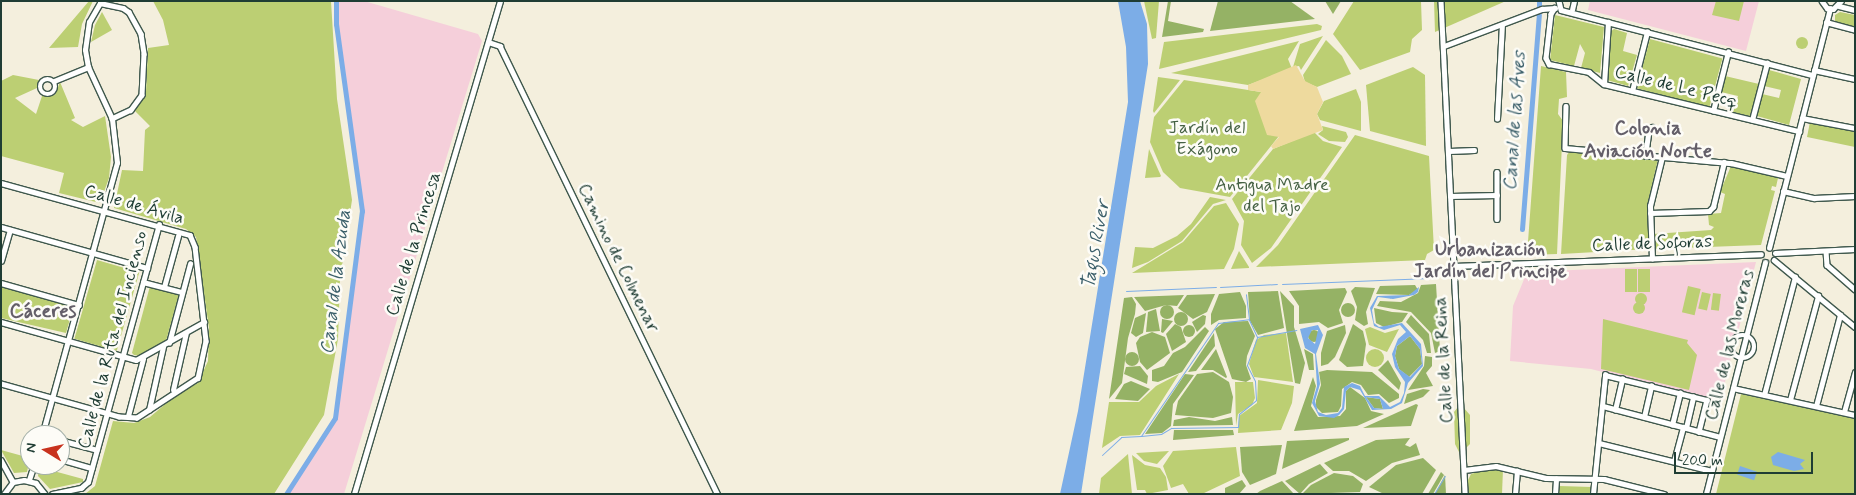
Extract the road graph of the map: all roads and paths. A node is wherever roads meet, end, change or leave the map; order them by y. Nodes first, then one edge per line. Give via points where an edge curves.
1 (500, 1) edge
2 (1441, 1) edge
3 (1558, 1) edge
4 (1574, 1) edge
5 (1822, 1) edge
6 (100, 2) edge
7 (1840, 4) edge
8 (1557, 8) junction
9 (1830, 9) junction
10 (1572, 10) junction
11 (1855, 10) edge
12 (1608, 22) junction
13 (1826, 22) junction
14 (1502, 25) junction
15 (1855, 30) edge
16 (1647, 32) junction
17 (488, 42) junction
18 (1444, 46) junction
19 (1728, 52) junction
20 (1767, 62) junction
21 (88, 68) junction
22 (1814, 72) junction
23 (1855, 79) edge
24 (54, 81) dead end
25 (1604, 84) junction
26 (1632, 91) junction
27 (1566, 106) dead end
28 (1713, 111) junction
29 (1802, 118) junction
30 (112, 119) junction
31 (1497, 119) dead end
32 (1752, 120) junction
33 (1652, 127) dead end
34 (1855, 128) edge
35 (1799, 131) junction
36 (1474, 150) dead end
37 (1449, 151) junction
38 (1645, 156) junction
39 (1662, 157) junction
40 (1724, 162) junction
41 (1497, 172) dead end
42 (1787, 176) junction
43 (1, 183) edge
44 (1783, 191) junction
45 (1497, 195) junction
46 (1450, 196) junction
47 (1855, 196) edge
48 (105, 211) junction
49 (1650, 214) junction
50 (1497, 219) dead end
51 (159, 225) junction
52 (1, 227) edge
53 (10, 230) junction
54 (178, 236) dead end
55 (1769, 248) junction
56 (1855, 249) edge
57 (1826, 251) junction
58 (93, 253) junction
59 (1775, 253) junction
60 (1761, 254) junction
61 (1652, 259) junction
62 (1774, 260) junction
63 (1, 261) edge
64 (1766, 262) junction
65 (190, 264) dead end
66 (1453, 266) junction
67 (147, 268) junction
68 (1795, 277) junction
69 (143, 282) junction
70 (1, 283) edge
71 (164, 287) junction
72 (1855, 289) edge
73 (182, 292) junction
74 (1818, 296) junction
75 (78, 305) junction
76 (1840, 315) junction
77 (1, 322) edge
78 (204, 322) junction
79 (1855, 327) edge
80 (186, 333) junction
81 (1747, 335) junction
82 (68, 341) junction
83 (169, 344) junction
84 (163, 347) junction
85 (122, 356) junction
86 (142, 359) junction
87 (1741, 359) junction
88 (1855, 372) edge
89 (1622, 379) junction
90 (1, 384) edge
91 (1651, 386) junction
92 (1733, 388) junction
93 (173, 390) dead end
94 (1680, 393) junction
95 (1764, 395) junction
96 (1693, 397) junction
97 (53, 398) junction
98 (1790, 400) junction
99 (1602, 406) junction
100 (1816, 406) junction
101 (149, 410) dead end
102 (1615, 410) junction
103 (1844, 412) junction
104 (107, 413) junction
105 (1855, 415) edge
106 (128, 416) dead end
107 (1644, 417) junction
108 (1672, 424) junction
109 (46, 425) edge
110 (1684, 428) junction
111 (1699, 432) junction
112 (1720, 437) junction
113 (70, 443) edge
114 (1599, 443) junction
115 (97, 450) junction
116 (1, 460) edge
117 (1674, 461) junction
118 (70, 462) edge
119 (92, 468) junction
120 (1464, 470) junction
121 (1517, 471) junction
122 (1712, 471) junction
123 (31, 475) edge
124 (1595, 478) junction
125 (1556, 479) junction
126 (29, 480) junction
127 (13, 482) junction
128 (1657, 493) edge
129 (4, 494) edge
130 (45, 494) edge
131 (52, 494) edge
132 (354, 494) edge
133 (718, 494) edge
134 (1465, 494) edge
135 (1515, 494) edge
136 (1555, 494) edge
137 (1593, 494) edge
138 (1664, 494) edge
139 (1706, 494) edge

1 - 17 street, Calle de la Princesa
2 - 18 street, Calle de la Reina
3 - 8 street
4 - 10 street
5 - 9 street
6 - 21 street via 86,34
6 - 30 street via 129,12 141,34 144,54 142,95 131,110
7 - 9 street
7 - 11 street
8 - 10 street
8 - 14 street via 1542,9
8 - 25 street, Calle de Le Pecq via 1551,14 1546,62 1589,72
9 - 13 street, Calle de las Moreras
10 - 12 street
12 - 16 street
12 - 25 street
13 - 15 street
13 - 22 street, Calle de las Moreras
14 - 18 street
14 - 31 street
16 - 19 street
16 - 26 street
17 - 132 street, Calle de la Princesa
17 - 133 street, Camino de Colmenar via 500,46
18 - 37 street, Calle de la Reina
19 - 20 street
19 - 28 street
20 - 22 street
20 - 32 street
21 - 24 street
21 - 30 street
22 - 23 street
22 - 29 street, Calle de las Moreras
25 - 26 street, Calle de Le Pecq
26 - 28 street, Calle de Le Pecq
27 - 38 street via 1565,148
28 - 32 street, Calle de Le Pecq
29 - 34 street
29 - 35 street, Calle de las Moreras
30 - 48 street via 117,163
32 - 35 street, Calle de Le Pecq
33 - 38 street via 1649,128
35 - 42 street, Calle de las Moreras
36 - 37 street
37 - 46 street, Calle de la Reina
38 - 39 street
39 - 40 street
39 - 49 street
40 - 42 street
40 - 49 street via 1713,207 1708,211
41 - 45 street
42 - 44 street, Calle de las Moreras
43 - 48 street, Calle de Ávila
44 - 47 street via 1814,198
44 - 55 street, Calle de las Moreras
45 - 46 street
45 - 50 street
46 - 66 street, Calle de la Reina
48 - 51 street, Calle de Ávila
48 - 58 street
49 - 61 street
51 - 67 street, Calle de la Ruta del Incienso
51 - 78 street, Calle de Ávila via 186,233 194,241
52 - 53 street
53 - 58 street
53 - 63 street
54 - 71 street
55 - 59 street
55 - 60 street
56 - 57 street
57 - 59 street
57 - 72 street via 1826,265
58 - 67 street
58 - 75 street
59 - 62 street
60 - 61 street, Calle de Soforas
60 - 64 street
61 - 66 street, Calle de Soforas
62 - 64 street
62 - 68 street
64 - 81 street, Calle de las Moreras
65 - 73 street
66 - 120 street, Calle de la Reina
67 - 69 street, Calle de la Ruta del Incienso
68 - 74 street
68 - 95 street
69 - 71 street
69 - 85 street, Calle de la Ruta del Incienso
70 - 75 street
71 - 73 street
73 - 83 street
74 - 76 street
74 - 98 street
75 - 82 street
76 - 79 street
76 - 100 street
77 - 82 street
78 - 80 street
78 - 104 street, Calle de Ávila via 204,358 195,381 173,392 142,417 132,419
80 - 83 street
80 - 93 street
81 - 87 street, Calle de las Moreras
81 - 87 street via 1755,343 1754,352 1749,358
81 - 87 street via 1738,335 1731,344 1731,352
82 - 85 street
82 - 97 street
83 - 84 street
84 - 86 street
84 - 101 street
85 - 86 street
85 - 104 street, Calle de la Ruta del Incienso
86 - 106 street
87 - 92 street, Calle de las Moreras
88 - 103 street
89 - 91 street
89 - 99 street via 1605,375
89 - 102 street
90 - 97 street, Calle de Ávila
91 - 94 street
91 - 107 street
92 - 95 street
92 - 112 street, Calle de las Moreras
94 - 96 street
94 - 108 street
95 - 98 street
96 - 110 street
96 - 111 street via 1707,400
97 - 104 street, Calle de Ávila
97 - 109 street
98 - 100 street
99 - 102 street
99 - 114 street
100 - 103 street
102 - 107 street
103 - 105 street
104 - 115 street, Calle de la Ruta del Incienso
107 - 108 street
108 - 110 street
110 - 111 street
110 - 117 street
111 - 112 street
112 - 122 street, Calle de las Moreras
113 - 115 street
114 - 117 street
114 - 124 street
115 - 119 street, Calle de la Ruta del Incienso
116 - 127 street
117 - 122 street
118 - 119 street
119 - 131 street, Calle de la Ruta del Incienso via 85,486
120 - 121 street via 1489,466
120 - 134 street, Calle de la Reina
121 - 125 street
121 - 135 street
122 - 139 street, Calle de las Moreras
123 - 126 street
124 - 125 street
124 - 128 street
124 - 137 street
125 - 136 street
126 - 127 street
126 - 130 street
127 - 129 street
128 - 138 street

